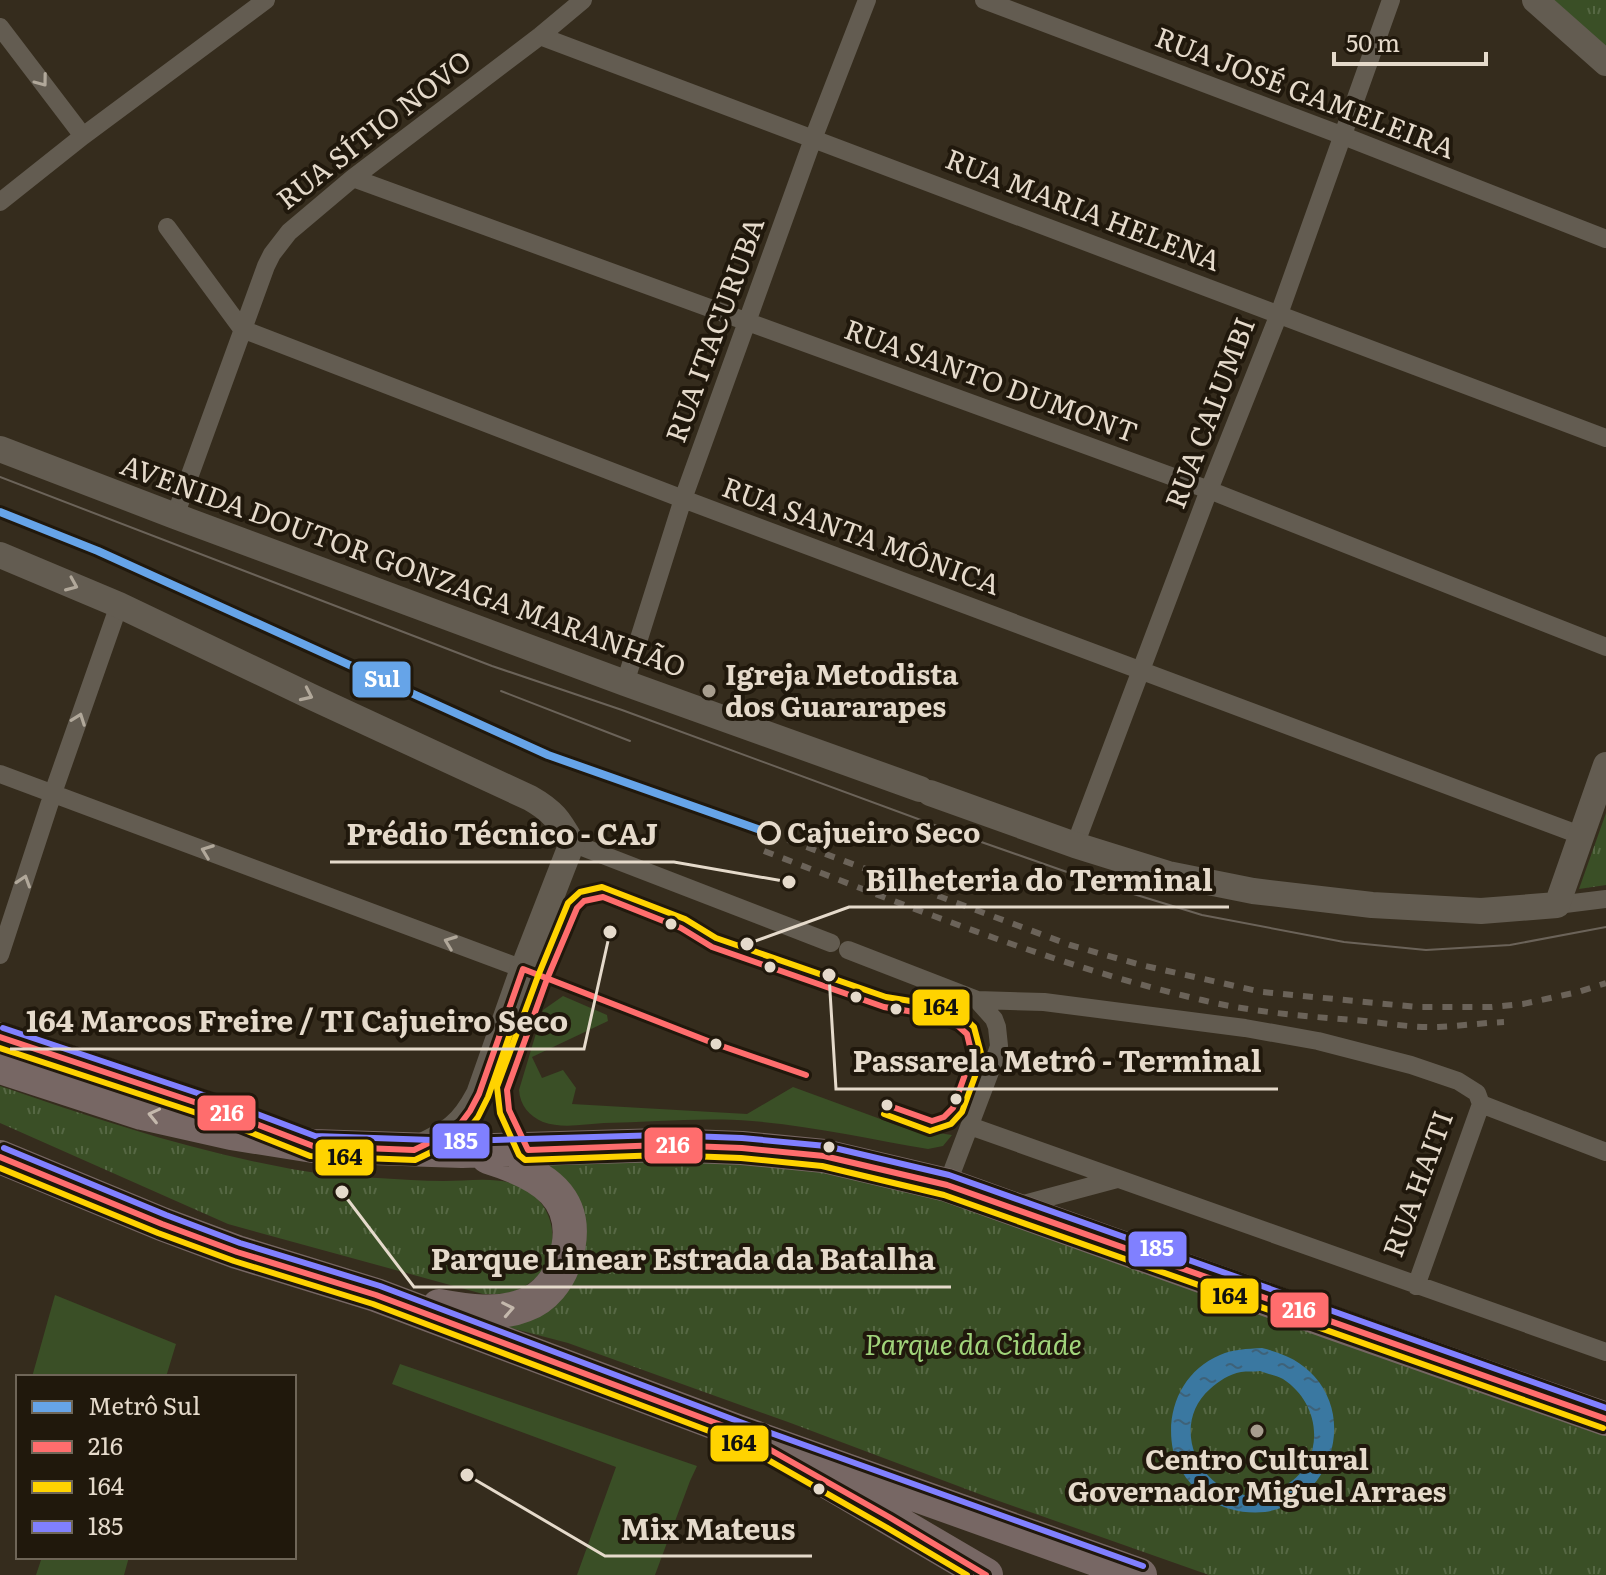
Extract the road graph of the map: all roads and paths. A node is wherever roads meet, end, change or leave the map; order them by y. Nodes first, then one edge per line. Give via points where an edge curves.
1 (266, 0) edge
2 (583, 0) edge
3 (867, 0) edge
4 (984, 0) edge
5 (1391, 0) edge
6 (1535, 0) edge
7 (0, 27) edge
8 (540, 36) junction
9 (1606, 63) edge
10 (1341, 135) junction
11 (83, 136) junction
12 (813, 139) junction
13 (353, 178) junction
14 (0, 202) edge
15 (167, 227) dead end
16 (1606, 239) edge
17 (1279, 314) junction
18 (747, 322) junction
19 (242, 329) junction
20 (1606, 438) edge
21 (0, 449) edge
22 (1209, 490) junction
23 (683, 499) junction
24 (175, 516) junction
25 (0, 555) edge
26 (119, 605) junction
27 (1606, 647) edge
28 (1141, 670) junction
29 (625, 683) junction
30 (1606, 765) edge
31 (0, 774) edge
32 (53, 793) junction
33 (1580, 835) junction
34 (572, 843) junction
35 (1075, 845) junction
36 (1606, 899) edge
37 (1557, 905) junction
38 (0, 955) edge
39 (523, 969) junction
40 (977, 1000) junction
41 (0, 1037) edge
42 (0, 1067) edge
43 (1481, 1104) junction
44 (970, 1126) junction
45 (313, 1146) junction
46 (414, 1150) junction
47 (462, 1151) junction
48 (1606, 1152) edge
49 (0, 1157) edge
50 (1117, 1179) junction
51 (947, 1185) junction
52 (1009, 1208) junction
53 (1416, 1286) junction
54 (376, 1295) junction
55 (1606, 1352) edge
56 (1606, 1419) edge
57 (737, 1431) junction
58 (986, 1575) edge
59 (1140, 1575) edge

1 - 11 street
2 - 8 street, RUA SÍTIO NOVO
3 - 12 street, RUA ITACURUBA
4 - 10 street, RUA JOSÉ GAMELEIRA
5 - 10 street, RUA CALUMBI
6 - 9 street
7 -> 11 street
8 - 12 street, RUA MARIA HELENA
8 - 13 street, RUA SÍTIO NOVO
10 - 16 street, RUA JOSÉ GAMELEIRA
10 - 17 street, RUA CALUMBI
11 - 14 street
12 - 17 street, RUA MARIA HELENA
12 - 18 street, RUA ITACURUBA
13 - 18 street, RUA SANTO DUMONT
13 - 19 street, RUA SÍTIO NOVO via 280,243
15 - 19 street
17 - 20 street, RUA MARIA HELENA
17 - 22 street, RUA CALUMBI
18 - 22 street, RUA SANTO DUMONT
18 - 23 street, RUA ITACURUBA
19 - 23 street, RUA SANTA MÔNICA
19 - 24 street, RUA SÍTIO NOVO
21 - 24 street, AVENIDA DOUTOR GONZAGA MARANHÃO
22 - 27 street, RUA SANTO DUMONT
22 - 28 street, RUA CALUMBI
23 - 28 street, RUA SANTA MÔNICA
23 - 29 street, RUA ITACURUBA
24 - 29 street, AVENIDA DOUTOR GONZAGA MARANHÃO
25 -> 26 street
32 -> 26 street
26 -> 34 street via 530,798 548,809
28 - 33 street, RUA SANTA MÔNICA
28 - 35 street, RUA CALUMBI
29 - 35 street, AVENIDA DOUTOR GONZAGA MARANHÃO
30 - 33 street
31 - 32 street
38 -> 32 street
39 -> 32 street
33 - 37 street
34 - 39 street
34 - 40 street
35 - 37 street, AVENIDA DOUTOR GONZAGA MARANHÃO via 1168,874 1253,891 1481,911
36 - 37 street, AVENIDA DOUTOR GONZAGA MARANHÃO
39 - 46 street via 470,1111 447,1134
40 - 43 street via 1088,1007 1318,1041 1458,1081 1477,1093
40 - 44 street via 994,1019 999,1046
41 - 45 main road
45 -> 42 highway via 142,1113
43 - 48 street
43 - 53 street, RUA HAITI
44 - 50 street
44 - 51 street
45 - 46 highway
46 - 47 highway
47 - 51 highway via 742,1148 824,1156
54 -> 47 highway via 499,1312 527,1305 560,1276 570,1226 556,1195 536,1176
49 - 54 highway via 177,1230
50 - 52 street
50 - 53 street
51 - 52 highway
52 - 56 highway
53 - 55 street
54 - 57 highway
57 - 58 highway
57 - 59 highway

